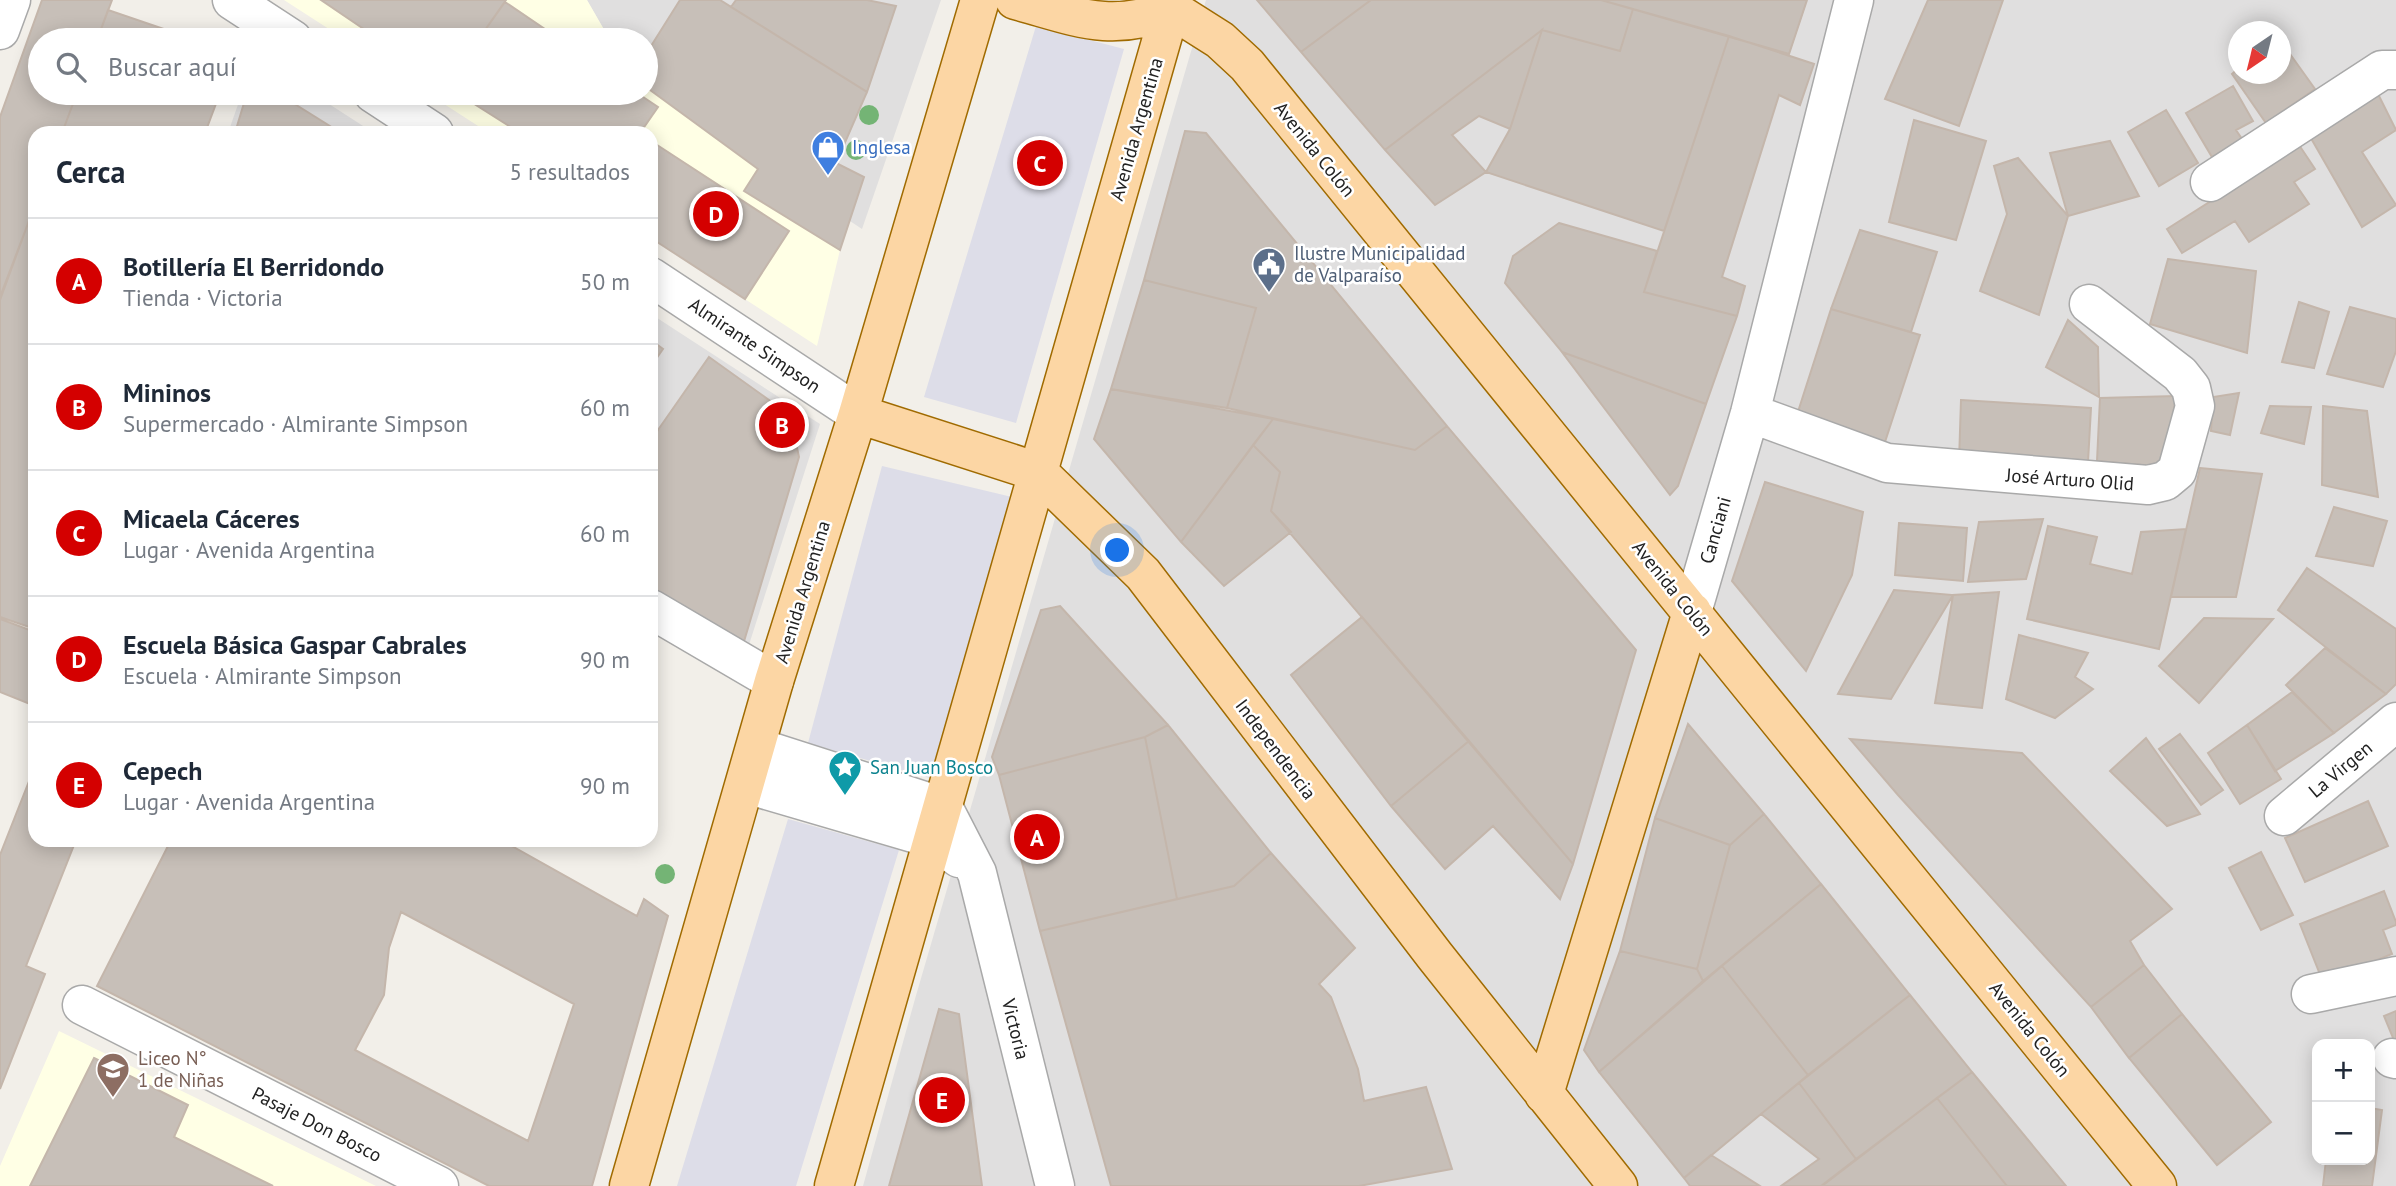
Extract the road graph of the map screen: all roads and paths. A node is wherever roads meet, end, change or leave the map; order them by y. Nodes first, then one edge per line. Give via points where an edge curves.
1 (11, 0) edge
2 (232, 0) edge
3 (980, 0) edge
4 (1015, 0) edge
5 (1854, 0) edge
6 (1170, 3) edge
7 (275, 28) edge
8 (0, 30) edge
9 (2396, 70) edge
10 (391, 105) edge
11 (423, 126) edge
12 (2210, 182) dead end
13 (658, 282) edge
14 (2089, 304) dead end
15 (1750, 413) junction
16 (858, 414) junction
17 (1038, 472) junction
18 (1692, 611) junction
19 (658, 613) edge
20 (774, 681) junction
21 (2396, 722) edge
22 (757, 747) junction
23 (746, 784) junction
24 (2284, 816) dead end
25 (939, 823) junction
26 (2396, 976) edge
27 (2311, 994) dead end
28 (82, 1005) dead end
29 (1544, 1094) junction
30 (439, 1186) edge
31 (629, 1186) edge
32 (834, 1186) edge
33 (1055, 1186) edge
34 (1618, 1186) edge
35 (2157, 1186) edge

1 - 8 street
2 - 7 street
3 - 16 main road, Avenida Argentina
4 - 6 main road via 1114,23 1135,21
5 - 15 street, Canciani
6 - 17 main road, Avenida Argentina
6 - 18 main road, Avenida Colón via 1247,65
9 - 12 street via 2382,70
10 - 11 street
13 - 16 street, Almirante Simpson
14 - 15 street, José Arturo Olid via 2180,374 2191,388 2195,406 2177,471 2165,481 2148,485 1887,463
15 - 18 street, Canciani
16 - 17 main road, Independencia
16 - 20 main road, Avenida Argentina
17 - 25 main road, Avenida Argentina
17 - 29 main road, Independencia via 1143,574
18 - 29 main road, Canciani
18 - 35 main road, Avenida Colón
19 - 20 street
20 - 22 main road, Avenida Argentina
21 - 24 street, La Virgen
22 - 23 main road, Avenida Argentina
22 - 25 street
23 - 25 street
23 - 31 main road, Avenida Argentina
25 - 32 main road, Avenida Argentina
25 - 33 street, Victoria via 977,873
26 - 27 street
28 - 30 street, Pasaje Don Bosco
29 - 34 main road, Independencia

